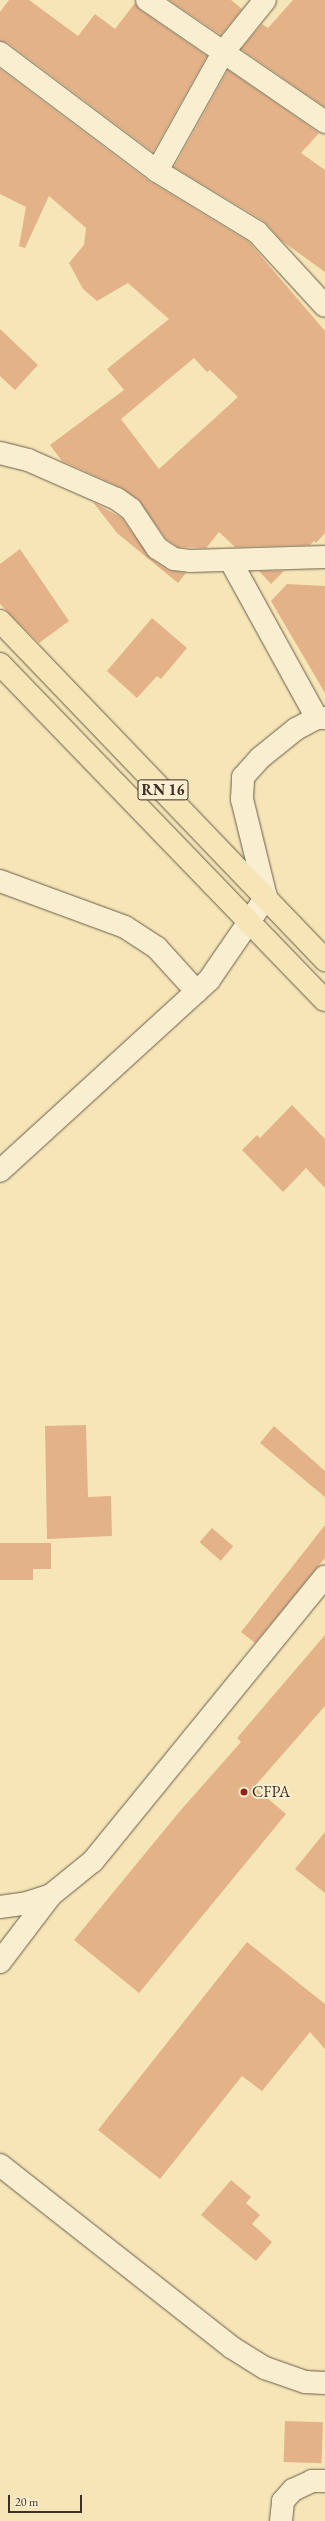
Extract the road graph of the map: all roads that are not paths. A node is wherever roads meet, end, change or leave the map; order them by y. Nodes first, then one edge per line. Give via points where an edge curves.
1 (147, 0) edge
2 (265, 0) edge
3 (224, 51) junction
4 (0, 53) edge
5 (325, 122) edge
6 (157, 171) junction
7 (325, 306) edge
8 (0, 452) edge
9 (325, 557) edge
10 (230, 560) junction
11 (0, 621) edge
12 (0, 664) edge
13 (321, 718) edge
14 (0, 881) edge
15 (266, 897) junction
16 (247, 921) junction
17 (325, 960) edge
18 (197, 992) junction
19 (325, 1000) edge
20 (0, 1171) edge
21 (325, 1577) edge
22 (51, 1895) junction
23 (0, 1907) edge
24 (0, 1962) edge
25 (0, 2165) edge
26 (325, 2383) edge
27 (325, 2481) edge
28 (281, 2521) edge

1 - 3 street
2 - 3 street
3 - 5 street
3 - 6 street
4 - 6 street
6 - 7 street via 257,232
8 - 10 street via 28,460 118,499 131,509 157,548 166,555 190,561
9 - 10 street
10 - 13 street
11 - 15 main road, RN 16
12 - 16 main road, RN 16
13 - 15 street via 296,729 260,758 243,777 242,799
14 - 18 street via 125,927 157,948
15 - 16 street
15 - 17 main road, RN 16
16 - 18 street via 210,980
16 - 19 main road, RN 16
18 - 20 street
21 - 22 street via 93,1861
22 - 23 street via 27,1903
22 - 24 street
25 - 26 street via 231,2347 265,2368 305,2382
27 - 28 street via 312,2481 293,2490 284,2501

